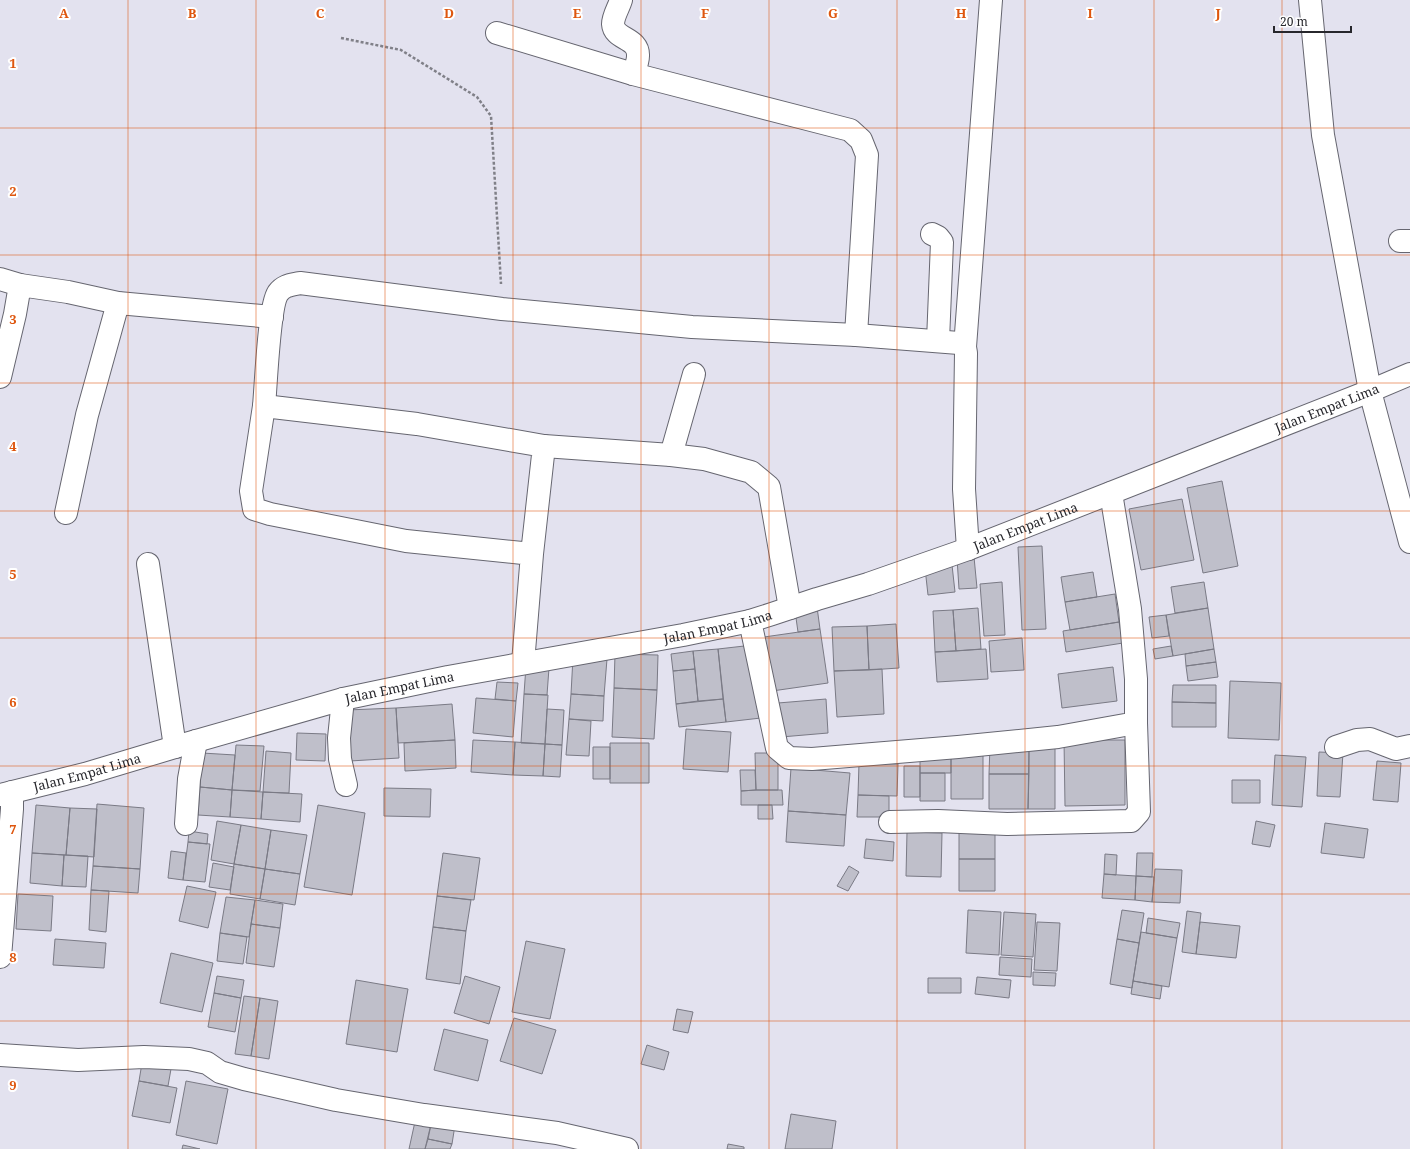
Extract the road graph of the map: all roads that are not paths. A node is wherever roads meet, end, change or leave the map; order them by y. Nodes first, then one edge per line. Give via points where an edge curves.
1 (621, 0) edge
2 (991, 0) edge
3 (1310, 0) edge
4 (497, 33) dead end
5 (633, 74) junction
6 (932, 234) dead end
7 (0, 279) edge
8 (20, 285) junction
9 (118, 302) junction
10 (272, 317) junction
11 (856, 335) junction
12 (938, 341) junction
13 (965, 346) junction
14 (694, 374) dead end
15 (1410, 374) edge
16 (0, 377) edge
17 (1370, 391) junction
18 (264, 406) junction
19 (544, 446) junction
20 (671, 455) junction
21 (1111, 493) junction
22 (66, 513) dead end
23 (1410, 542) edge
24 (968, 549) junction
25 (532, 554) junction
26 (148, 564) dead end
27 (790, 608) junction
28 (750, 621) junction
29 (523, 663) junction
30 (343, 699) junction
31 (1136, 724) junction
32 (196, 741) junction
33 (1410, 746) edge
34 (175, 747) junction
35 (1336, 747) dead end
36 (346, 785) dead end
37 (6, 794) edge
38 (890, 822) dead end
39 (186, 824) dead end
40 (0, 957) edge
41 (0, 1055) edge
42 (627, 1149) edge

1 - 5 street via 613,24 616,32 635,44 638,51
2 - 13 street
3 - 17 street via 1323,135
4 - 5 street
5 - 11 street via 850,130 862,140 867,155
6 - 12 street via 942,242
7 - 8 street
8 - 9 street
8 - 16 street
9 - 10 street
9 - 22 street via 86,415
10 - 11 street via 277,294 284,286 300,283 502,309 692,327
10 - 18 street
11 - 12 street
12 - 13 street
13 - 24 street via 964,489
14 - 20 street
15 - 17 street, Jalan Empat Lima
17 - 21 street, Jalan Empat Lima
17 - 23 street
18 - 19 street via 417,424
18 - 25 street via 251,491 254,509 406,541
19 - 20 street
19 - 25 street
20 - 27 street via 704,459 751,472 769,487
21 - 24 street, Jalan Empat Lima
21 - 31 street via 1130,609 1136,679
24 - 27 street, Jalan Empat Lima
25 - 29 street
26 - 34 street
27 - 28 street, Jalan Empat Lima
28 - 29 street, Jalan Empat Lima
28 - 31 street via 777,748 789,758 812,759 958,747 1058,737
29 - 30 street, Jalan Empat Lima
30 - 32 street, Jalan Empat Lima
30 - 36 street via 339,738 340,760
31 - 38 street via 1139,812 1131,821 1007,824
32 - 34 street, Jalan Empat Lima
32 - 39 street via 189,779
33 - 35 street via 1396,749 1370,739 1357,740
34 - 37 street, Jalan Empat Lima
37 - 40 street via 12,809
41 - 42 street via 78,1060 144,1057 189,1059 207,1063 220,1072 244,1079 336,1100 557,1134

